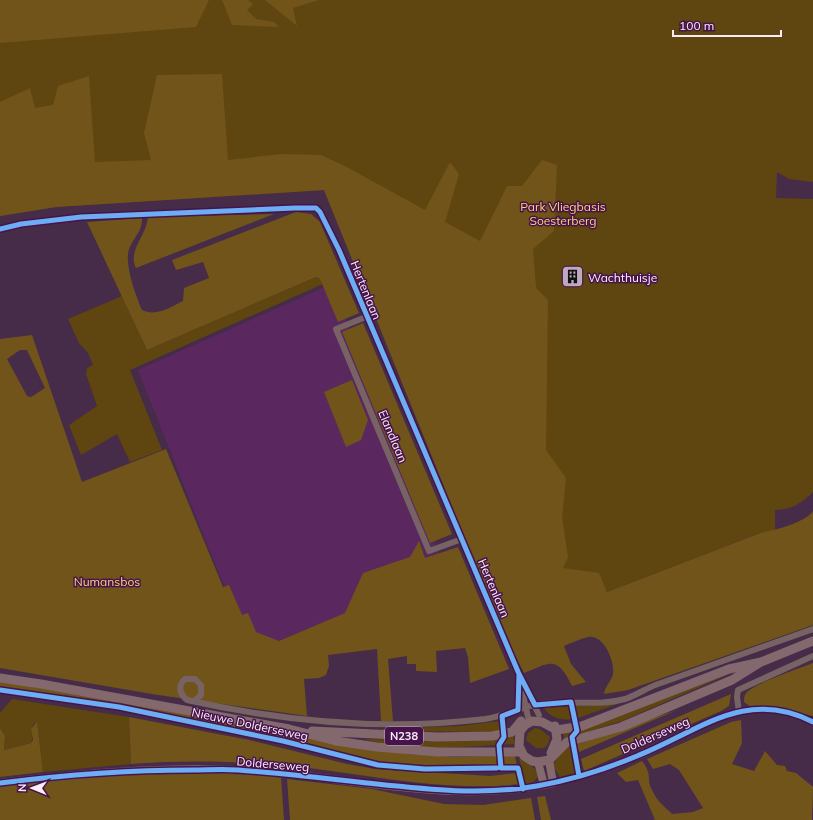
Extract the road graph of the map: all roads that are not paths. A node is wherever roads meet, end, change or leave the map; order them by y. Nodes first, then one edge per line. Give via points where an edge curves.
1 (0, 229) edge
2 (366, 317) junction
3 (462, 539) junction
4 (813, 629) edge
5 (813, 641) edge
6 (813, 656) edge
7 (761, 662) junction
8 (519, 674) junction
9 (0, 678) edge
10 (195, 700) dead end
11 (535, 705) junction
12 (526, 707) junction
13 (739, 712) junction
14 (539, 715) junction
15 (528, 720) junction
16 (813, 722) edge
17 (556, 728) junction
18 (289, 729) junction
19 (520, 749) junction
20 (549, 757) junction
21 (538, 762) junction
22 (0, 783) edge
23 (553, 783) junction
24 (544, 785) junction

1 - 2 street, Hertenlaan via 81,217 316,208 324,217
2 - 3 street, Hertenlaan
2 - 3 street, Elandlaan via 336,329 429,550
3 - 8 street, Hertenlaan
4 - 11 street via 654,685 626,699
5 - 7 main road, Dolderseweg
6 - 13 street via 738,690
7 - 17 main road, Dolderseweg via 729,669 589,721
7 - 20 main road, Dolderseweg via 732,680 621,727 567,742
8 - 11 street, Hertenlaan
8 - 12 street, Hertenlaan
9 - 18 main road, Nieuwe Dolderseweg / N238
10 - 12 street via 299,719 397,726 502,716
11 - 12 street
11 - 14 street, Hertenlaan
12 - 15 street, Hertenlaan
13 - 16 street, Dolderseweg via 764,708 777,709
13 - 23 street, Dolderseweg via 708,722 637,756
14 - 15 main road, N238
14 - 17 main road via 545,717
15 - 17 main road
15 - 18 main road, Nieuwe Dolderseweg / N238 via 504,735 451,737
15 - 19 main road via 520,731
17 - 20 main road via 556,743
18 - 19 main road, Nieuwe Dolderseweg / N238 via 336,740 401,750 490,753
19 - 20 main road via 524,747 535,756
19 - 21 main road via 528,759
20 - 21 main road
20 - 23 main road
21 - 24 main road
22 - 24 main road, Dolderseweg via 138,770 228,770 430,789 475,791 523,789
23 - 24 main road, Dolderseweg

